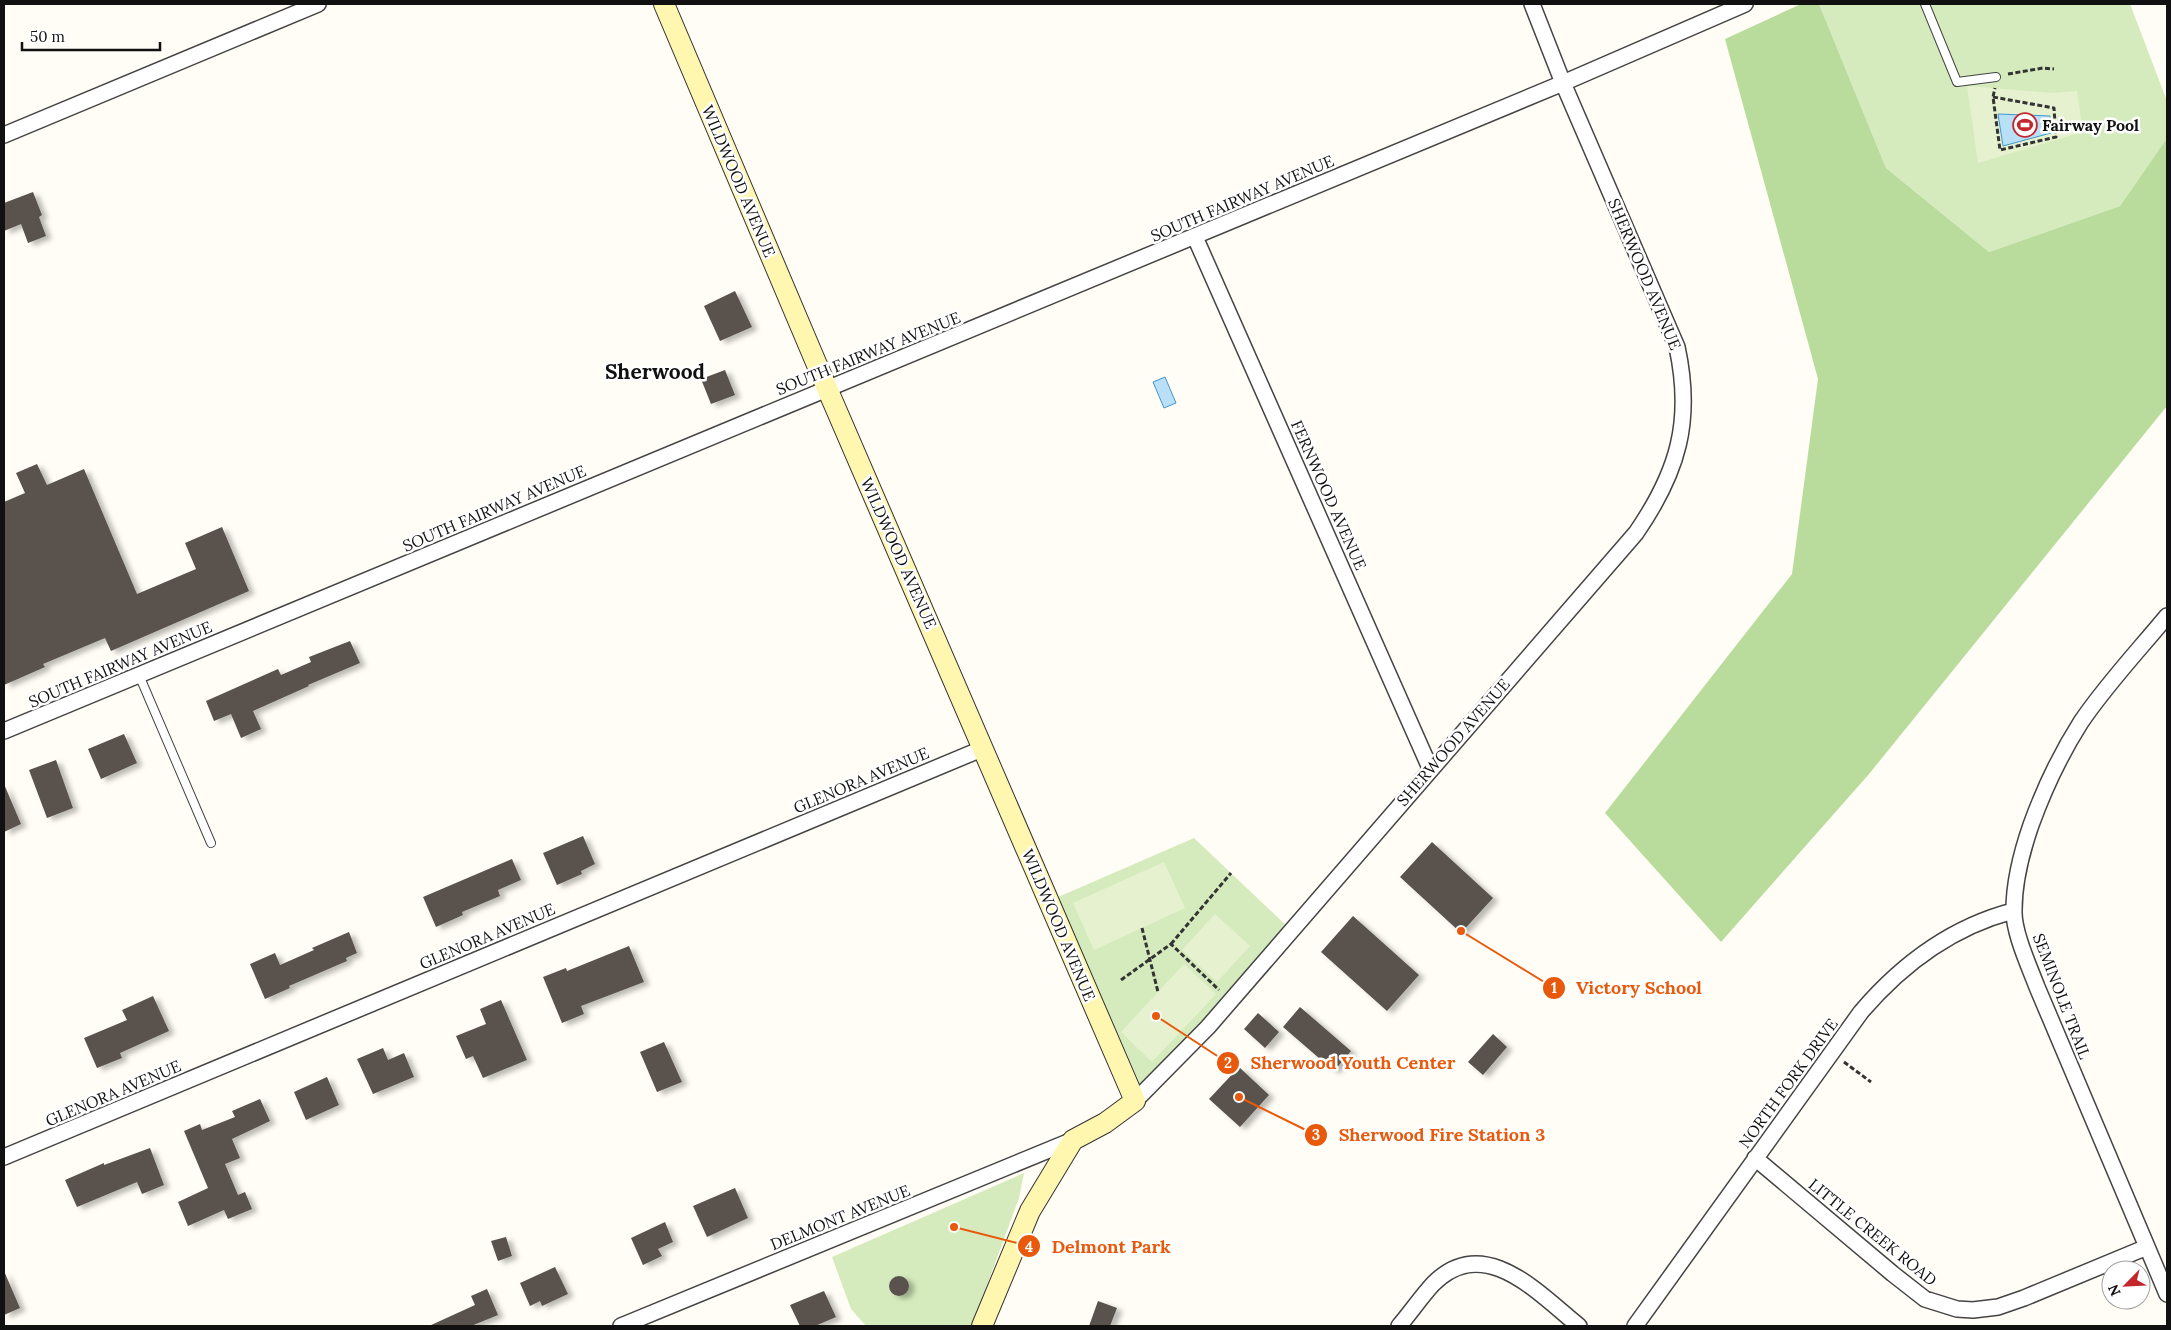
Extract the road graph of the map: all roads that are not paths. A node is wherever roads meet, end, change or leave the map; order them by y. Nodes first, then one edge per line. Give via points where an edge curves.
1 (318, 4) edge
2 (664, 4) edge
3 (1532, 4) edge
4 (1745, 4) edge
5 (1925, 4) edge
6 (1996, 76) road end
7 (1563, 84) junction
8 (4, 135) edge
9 (1195, 237) junction
10 (827, 388) junction
11 (2167, 616) edge
12 (139, 675) junction
13 (4, 731) edge
14 (984, 748) junction
15 (1430, 768) junction
16 (211, 843) dead end
17 (2013, 911) junction
18 (1135, 1101) junction
19 (1073, 1140) junction
20 (4, 1158) edge
21 (1755, 1158) junction
22 (2147, 1247) junction
23 (2167, 1294) edge
24 (622, 1326) edge
25 (982, 1326) edge
26 (1400, 1326) edge
27 (1579, 1326) edge
28 (1635, 1326) edge

1 - 8 street
2 - 10 street, WILDWOOD AVENUE
3 - 7 street, SHERWOOD AVENUE
4 - 7 street, SOUTH FAIRWAY AVENUE
5 - 6 lane via 1957,82
7 - 9 street, SOUTH FAIRWAY AVENUE
7 - 15 street, SHERWOOD AVENUE via 1677,347 1683,374 1682,429 1668,479 1636,533
9 - 10 street, SOUTH FAIRWAY AVENUE
9 - 15 street, FERNWOOD AVENUE
10 - 12 street, SOUTH FAIRWAY AVENUE
10 - 14 street, WILDWOOD AVENUE
11 - 17 street, SEMINOLE TRAIL via 2099,698 2059,759 2024,845
12 - 13 street, SOUTH FAIRWAY AVENUE
12 - 16 lane
14 - 18 street, WILDWOOD AVENUE
14 - 20 street, GLENORA AVENUE
15 - 18 street, SHERWOOD AVENUE via 1208,1027
17 - 21 street, NORTH FORK DRIVE via 1964,929 1900,970 1861,1012
17 - 22 street, SEMINOLE TRAIL via 2036,986
18 - 19 street, SHERWOOD AVENUE via 1105,1124
19 - 24 street, DELMONT AVENUE
19 - 25 street via 1030,1211
21 - 22 street, LITTLE CREEK ROAD via 1926,1299 1957,1309 1998,1307
21 - 28 street, NORTH FORK DRIVE
22 - 23 street, SEMINOLE TRAIL
26 - 27 street via 1443,1276 1460,1267 1479,1264 1498,1266 1515,1274

